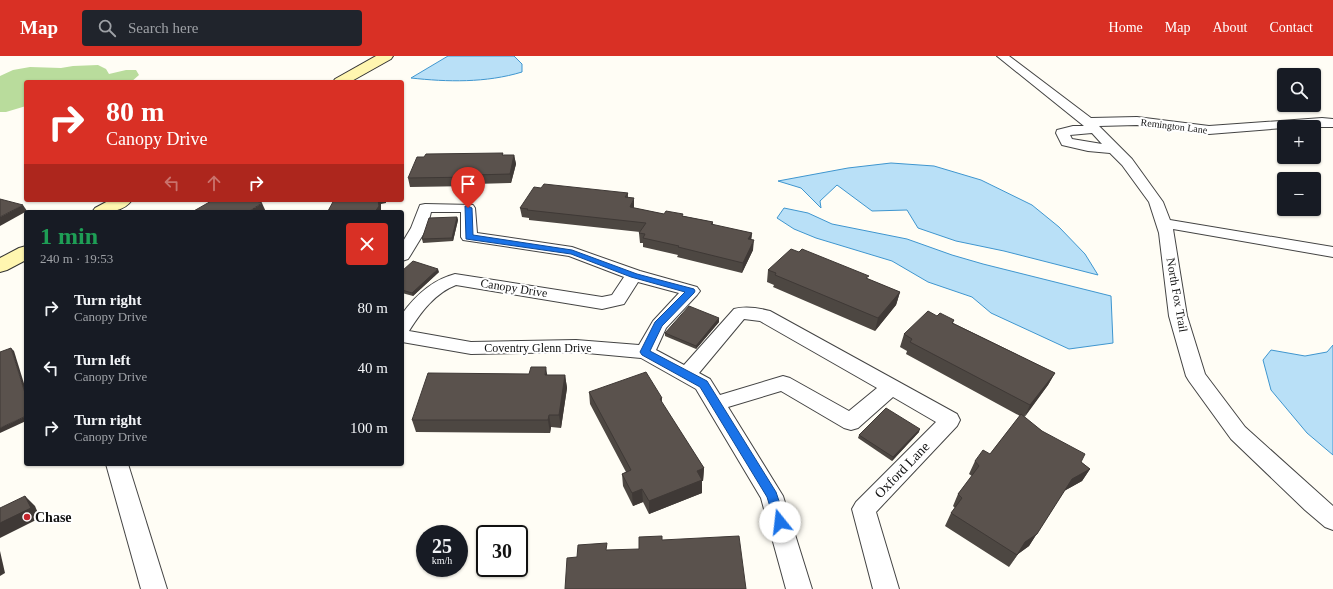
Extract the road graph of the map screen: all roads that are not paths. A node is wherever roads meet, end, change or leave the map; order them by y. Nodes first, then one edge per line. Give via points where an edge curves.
1 (386, 56) edge
2 (1002, 56) edge
3 (344, 80) edge
4 (1333, 123) edge
5 (1091, 126) junction
6 (1114, 149) junction
7 (119, 202) edge
8 (105, 210) edge
9 (1163, 223) junction
10 (1333, 252) edge
11 (24, 253) edge
12 (404, 253) edge
13 (0, 266) edge
14 (634, 275) junction
15 (404, 324) edge
16 (404, 336) edge
17 (645, 352) junction
18 (686, 375) junction
19 (891, 387) junction
20 (715, 404) junction
21 (118, 466) edge
22 (1333, 520) edge
23 (153, 588) edge
24 (799, 589) edge
25 (886, 589) edge

1 - 3 street
2 - 5 street, North Fox Trail
4 - 5 street, Remington Lane via 1209,130 1137,121
5 - 6 street, North Fox Trail
5 - 6 street via 1062,133 1067,142
6 - 9 street, North Fox Trail via 1127,162 1156,202
7 - 8 street
9 - 10 street
9 - 22 street, North Fox Trail via 1178,316 1196,376 1238,434
11 - 13 street
12 - 14 street via 419,228 425,208 468,208 469,237 572,252
14 - 15 street, Canopy Drive via 618,300 602,303 455,279 442,283 416,305
14 - 17 street via 691,291 658,325
16 - 17 street, Coventry Glenn Drive via 471,348 576,346
17 - 18 street, Coventry Glenn Drive
18 - 19 street, Oxford Lane via 740,313 764,315
18 - 20 street, Coventry Glenn Drive via 703,384
19 - 20 street via 851,422 783,383
19 - 25 street, Oxford Lane via 950,420 864,510
20 - 24 street, Coventry Glenn Drive via 772,496
21 - 23 street

